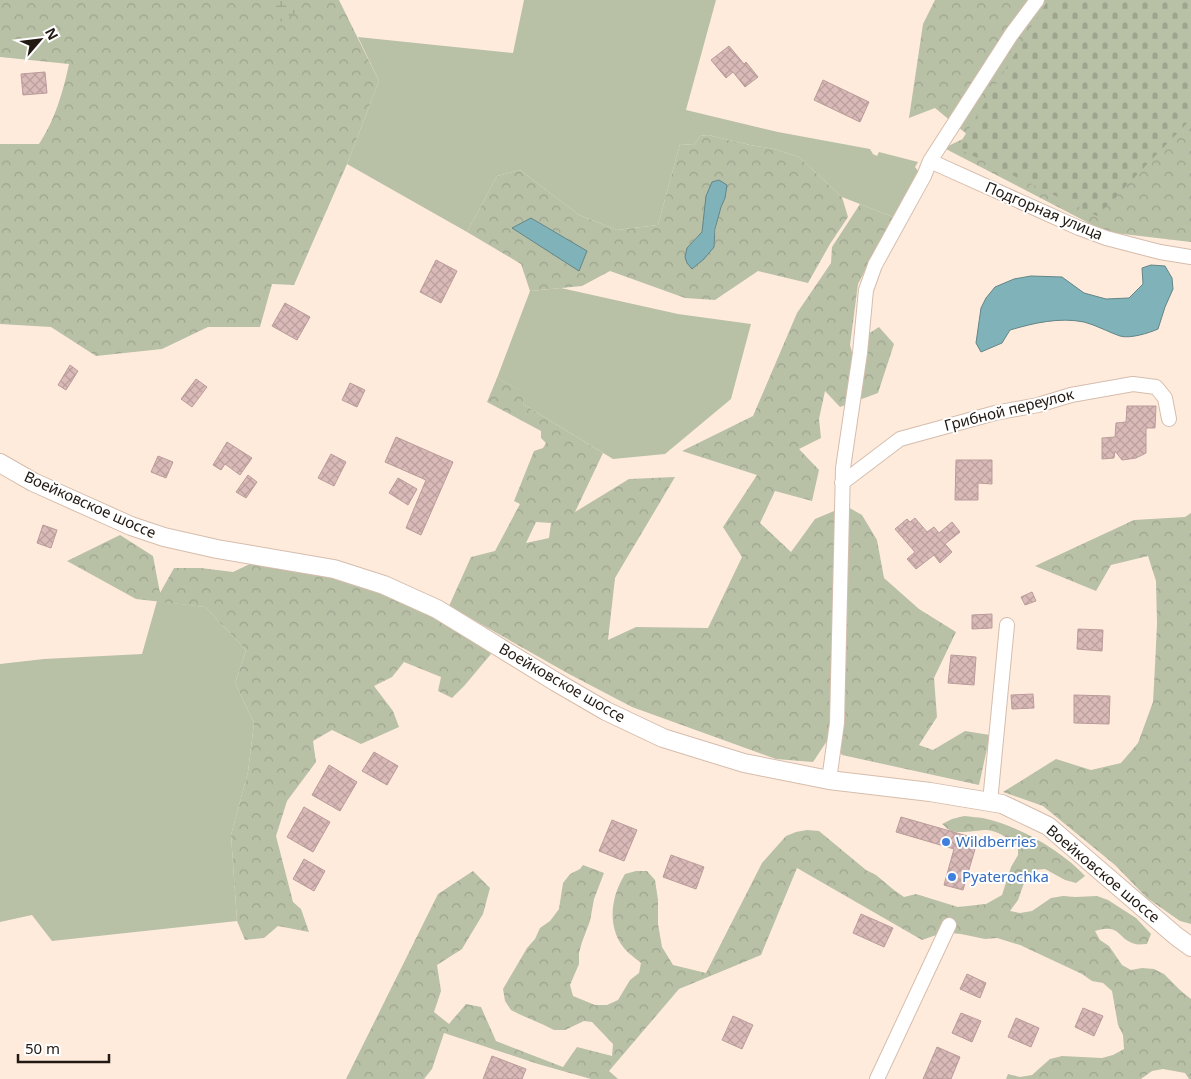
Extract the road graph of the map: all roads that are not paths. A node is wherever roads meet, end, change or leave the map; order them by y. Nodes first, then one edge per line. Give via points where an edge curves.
1 (1037, 0) edge
2 (930, 160) junction
3 (1191, 257) edge
4 (1169, 419) dead end
5 (0, 463) edge
6 (842, 483) junction
7 (1007, 625) dead end
8 (829, 780) junction
9 (990, 802) junction
10 (949, 924) dead end
11 (1191, 947) edge
12 (877, 1079) edge

1 - 2 street
2 - 3 street, Подгорная улица via 1079,228 1160,252
2 - 6 street via 875,265 866,290
4 - 6 street, Грибной переулок via 1166,398 1156,387 1133,384 1071,395 900,439
5 - 8 street, Воейковское шоссе via 33,482 164,538 334,569 384,585 438,609 606,711 663,738 744,763
6 - 8 street via 837,724
7 - 9 street
8 - 9 street, Воейковское шоссе
9 - 11 street, Воейковское шоссе via 1002,804 1048,826
10 - 12 street

